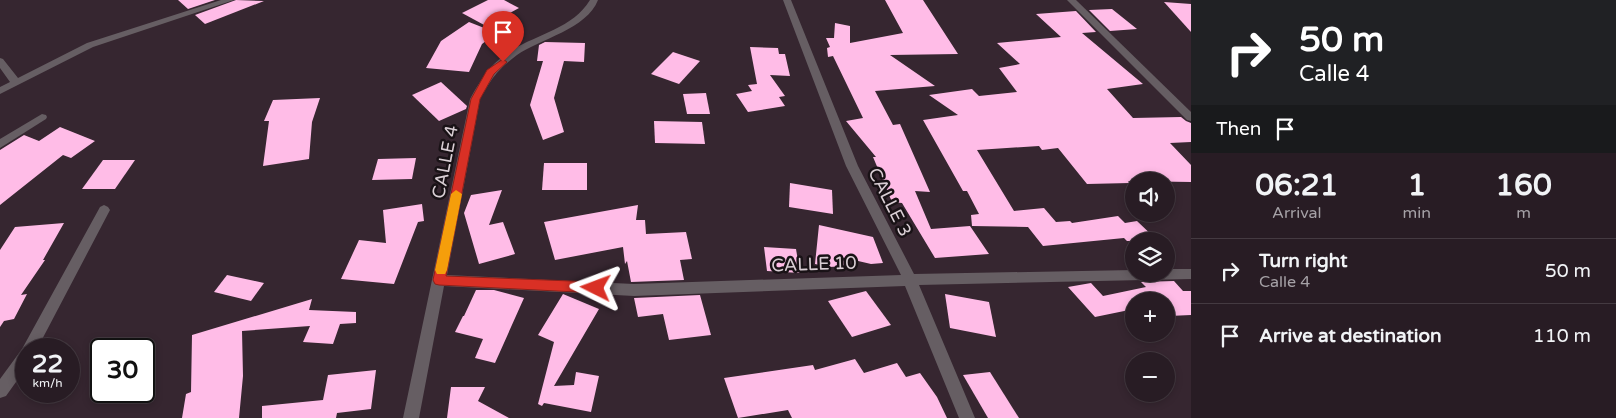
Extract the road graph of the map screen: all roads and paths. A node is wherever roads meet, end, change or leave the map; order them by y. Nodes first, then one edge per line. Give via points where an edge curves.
1 (230, 0) edge
2 (594, 0) edge
3 (787, 0) edge
4 (1071, 0) edge
5 (0, 61) edge
6 (16, 84) junction
7 (0, 91) edge
8 (42, 117) dead end
9 (1191, 118) edge
10 (0, 144) edge
11 (104, 210) dead end
12 (1191, 274) edge
13 (439, 280) junction
14 (910, 280) junction
15 (35, 338) edge
16 (15, 372) edge
17 (0, 391) edge
18 (411, 418) edge
19 (967, 418) edge

1 - 6 street via 90,45
2 - 13 street, CALLE 4 via 572,24 515,52 496,67 475,99
3 - 14 street, CALLE 3 via 852,166
4 - 9 street
5 - 6 street
6 - 7 street
8 - 10 street
11 - 15 street
12 - 14 street, CALLE 10
13 - 14 street, CALLE 10 via 634,290
13 - 18 street, CALLE 4
14 - 19 street, CALLE 3
16 - 17 street

